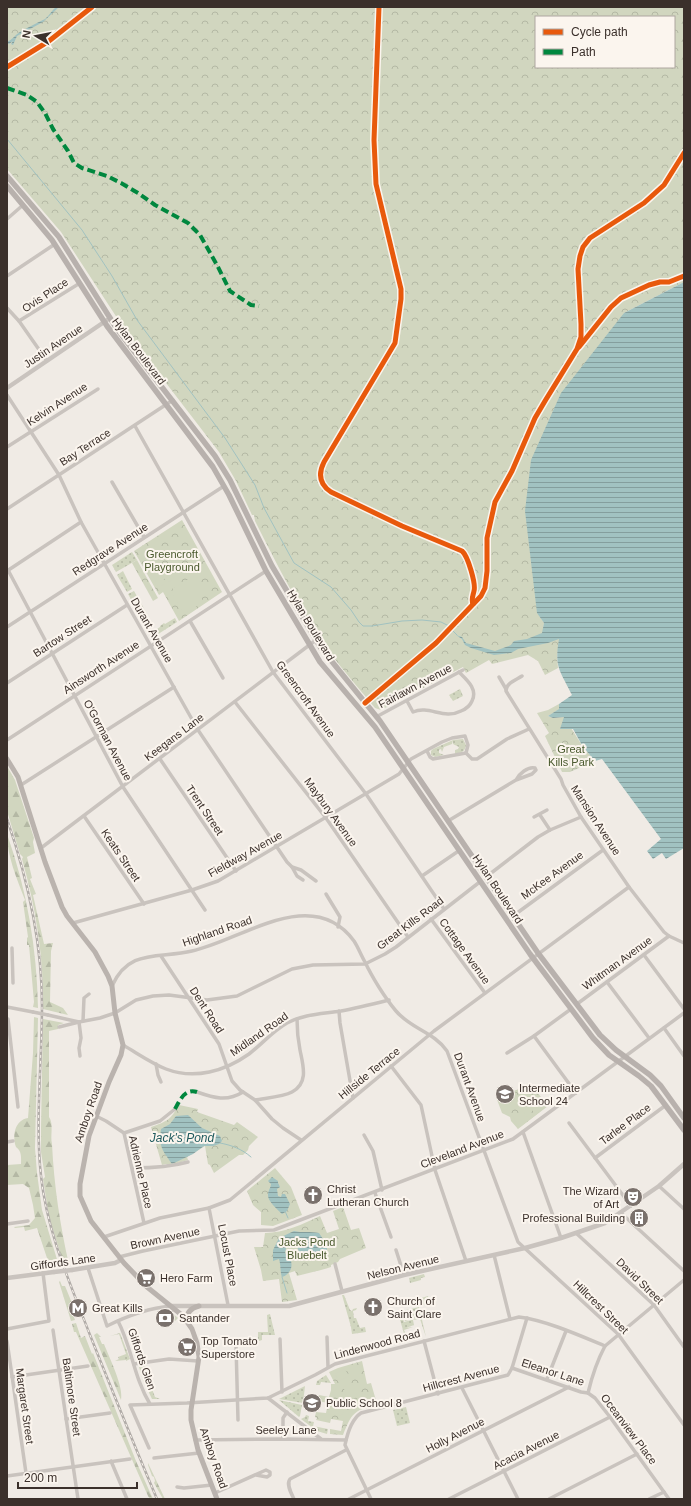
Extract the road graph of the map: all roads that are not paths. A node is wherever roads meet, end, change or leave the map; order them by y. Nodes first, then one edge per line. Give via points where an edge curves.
1 (7, 176) edge
2 (7, 186) edge
3 (23, 205) junction
4 (7, 219) edge
5 (55, 244) junction
6 (7, 276) edge
7 (80, 283) junction
8 (7, 308) edge
9 (110, 318) junction
10 (19, 321) junction
11 (104, 322) junction
12 (47, 361) junction
13 (7, 388) edge
14 (98, 389) dead end
15 (7, 395) edge
16 (173, 400) junction
17 (167, 405) junction
18 (135, 426) junction
19 (31, 432) junction
20 (7, 448) edge
21 (59, 475) junction
22 (112, 482) dead end
23 (224, 486) junction
24 (7, 509) edge
25 (184, 512) junction
26 (81, 522) junction
27 (144, 538) junction
28 (104, 564) junction
29 (7, 571) edge
30 (266, 571) junction
31 (230, 594) junction
32 (128, 605) junction
33 (30, 612) junction
34 (190, 621) junction
35 (7, 627) edge
36 (316, 640) junction
37 (309, 644) junction
38 (151, 646) junction
39 (52, 654) junction
40 (273, 672) junction
41 (522, 676) dead end
42 (499, 677) dead end
43 (223, 678) dead end
44 (7, 683) edge
45 (174, 687) junction
46 (506, 689) junction
47 (74, 696) junction
48 (407, 701) junction
49 (235, 702) junction
50 (376, 717) junction
51 (529, 729) junction
52 (198, 730) junction
53 (97, 737) junction
54 (7, 740) edge
55 (427, 751) junction
56 (466, 753) junction
57 (7, 759) edge
58 (160, 759) junction
59 (408, 763) junction
60 (404, 770) junction
61 (516, 780) junction
62 (21, 785) junction
63 (123, 787) junction
64 (366, 794) junction
65 (547, 810) dead end
66 (540, 815) junction
67 (84, 816) junction
68 (581, 817) junction
69 (326, 818) junction
70 (534, 818) dead end
71 (448, 821) junction
72 (550, 830) junction
73 (277, 847) junction
74 (41, 848) junction
75 (460, 850) junction
76 (603, 850) junction
77 (292, 867) junction
78 (236, 871) junction
79 (422, 876) junction
80 (486, 877) junction
81 (303, 880) dead end
82 (316, 881) dead end
83 (481, 881) junction
84 (629, 887) junction
85 (192, 890) junction
86 (326, 894) dead end
87 (144, 904) junction
88 (444, 909) junction
89 (205, 910) dead end
90 (513, 916) junction
91 (431, 919) junction
92 (73, 923) junction
93 (338, 927) junction
94 (669, 936) junction
95 (408, 937) junction
96 (684, 943) edge
97 (12, 948) dead end
98 (538, 953) junction
99 (644, 955) junction
100 (161, 956) junction
101 (533, 957) junction
102 (12, 960) junction
103 (7, 961) edge
104 (365, 964) junction
105 (607, 982) junction
106 (13, 983) dead end
107 (112, 986) junction
108 (485, 993) junction
109 (89, 994) dead end
110 (188, 998) junction
111 (389, 1000) junction
112 (576, 1004) junction
113 (7, 1007) edge
114 (571, 1009) junction
115 (684, 1009) edge
116 (339, 1011) junction
117 (115, 1012) junction
118 (684, 1013) edge
119 (8, 1019) edge
120 (297, 1019) junction
121 (81, 1022) junction
122 (59, 1026) dead end
123 (664, 1028) junction
124 (430, 1035) junction
125 (534, 1036) junction
126 (649, 1038) junction
127 (123, 1045) junction
128 (9, 1050) edge
129 (507, 1053) dead end
130 (80, 1056) dead end
131 (625, 1056) junction
132 (684, 1056) edge
133 (618, 1062) junction
134 (156, 1064) junction
135 (226, 1066) junction
136 (391, 1066) junction
137 (161, 1082) dead end
138 (197, 1092) dead end
139 (243, 1092) junction
140 (576, 1093) junction
141 (353, 1098) junction
142 (255, 1100) junction
143 (666, 1105) junction
144 (18, 1107) dead end
145 (174, 1109) dead end
146 (96, 1116) junction
147 (684, 1118) edge
148 (570, 1123) dead end
149 (684, 1130) edge
150 (523, 1132) junction
151 (124, 1133) junction
152 (364, 1135) dead end
153 (301, 1140) junction
154 (14, 1141) dead end
155 (7, 1142) edge
156 (484, 1151) junction
157 (595, 1158) junction
158 (188, 1162) dead end
159 (684, 1164) edge
160 (133, 1168) junction
161 (435, 1170) junction
162 (659, 1186) junction
163 (382, 1190) junction
164 (375, 1192) junction
165 (631, 1206) junction
166 (209, 1208) junction
167 (684, 1209) edge
168 (621, 1213) junction
169 (28, 1221) dead end
170 (7, 1224) edge
171 (144, 1224) junction
172 (576, 1233) junction
173 (215, 1236) junction
174 (104, 1237) junction
175 (392, 1237) dead end
176 (561, 1238) junction
177 (525, 1248) junction
178 (396, 1250) dead end
179 (494, 1255) junction
180 (120, 1258) junction
181 (466, 1261) junction
182 (335, 1264) dead end
183 (88, 1268) junction
184 (684, 1271) edge
185 (43, 1273) junction
186 (404, 1275) junction
187 (7, 1278) edge
188 (684, 1280) edge
189 (342, 1291) junction
190 (654, 1305) junction
191 (171, 1306) junction
192 (199, 1306) junction
193 (228, 1306) junction
194 (527, 1318) junction
195 (510, 1319) junction
196 (118, 1320) junction
197 (187, 1322) junction
198 (7, 1329) edge
199 (53, 1330) dead end
200 (566, 1331) junction
201 (618, 1334) junction
202 (327, 1336) dead end
203 (280, 1339) dead end
204 (7, 1341) edge
205 (424, 1341) junction
206 (236, 1345) dead end
207 (605, 1346) junction
208 (684, 1347) edge
209 (198, 1361) junction
210 (134, 1364) junction
211 (88, 1366) dead end
212 (328, 1367) junction
213 (512, 1368) junction
214 (59, 1370) junction
215 (12, 1377) junction
216 (547, 1379) junction
217 (569, 1387) junction
218 (462, 1388) junction
219 (282, 1392) junction
220 (588, 1393) junction
221 (438, 1394) junction
222 (268, 1398) junction
223 (238, 1400) junction
224 (192, 1403) junction
225 (150, 1404) junction
226 (287, 1412) junction
227 (110, 1413) dead end
228 (610, 1417) junction
229 (66, 1419) junction
230 (238, 1420) dead end
231 (684, 1425) edge
232 (483, 1431) junction
233 (284, 1439) junction
234 (321, 1439) junction
235 (195, 1440) junction
236 (346, 1440) junction
237 (150, 1448) dead end
238 (346, 1450) junction
239 (199, 1453) junction
240 (637, 1454) junction
241 (154, 1458) dead end
242 (130, 1459) dead end
243 (111, 1461) junction
244 (73, 1466) junction
245 (504, 1471) junction
246 (26, 1473) junction
247 (256, 1475) dead end
248 (7, 1476) edge
249 (212, 1485) junction
250 (178, 1487) dead end
251 (366, 1490) junction
252 (664, 1492) junction
253 (215, 1493) junction
254 (78, 1499) edge
255 (127, 1499) edge
256 (217, 1499) edge
257 (294, 1499) edge
258 (349, 1499) edge
259 (371, 1499) edge
260 (449, 1499) edge
261 (518, 1499) edge
262 (549, 1499) edge
263 (649, 1499) edge
264 (669, 1499) edge

1 - 9 main road, Hylan Boulevard via 59,237
2 - 3 main road, Hylan Boulevard
3 - 4 street
3 - 5 main road, Hylan Boulevard
5 - 6 street
5 - 7 main road, Hylan Boulevard
7 - 10 street, Ovis Place
7 - 11 main road, Hylan Boulevard
8 - 10 street
9 - 11 street, Justin Avenue
9 - 16 main road, Hylan Boulevard
10 - 12 street
11 - 12 street, Justin Avenue
11 - 17 main road, Hylan Boulevard
12 - 13 street, Justin Avenue
14 - 19 street, Kelvin Avenue
15 - 19 street, Durant Avenue
16 - 17 street, Bay Terrace
16 - 36 main road, Hylan Boulevard via 223,467 272,566
17 - 18 street, Bay Terrace
17 - 23 main road, Hylan Boulevard via 209,461
18 - 21 street, Bay Terrace
18 - 25 street, Greencroft Avenue
19 - 20 street, Kelvin Avenue
19 - 21 street, Durant Avenue
21 - 24 street, Bay Terrace
21 - 26 street, Durant Avenue
22 - 27 street
23 - 25 street, Redgrave Avenue
23 - 30 main road, Hylan Boulevard
25 - 27 street, Redgrave Avenue
25 - 31 street, Greencroft Avenue
26 - 28 street, Durant Avenue
26 - 29 street
27 - 28 street, Redgrave Avenue
28 - 32 street, Durant Avenue
28 - 33 street, Redgrave Avenue
29 - 33 street, O'Gorman Avenue
30 - 31 street, Ainsworth Avenue
30 - 37 main road, Hylan Boulevard
31 - 34 street, Ainsworth Avenue
31 - 40 street, Greencroft Avenue
32 - 38 street, Durant Avenue
32 - 39 street, Bartow Street
33 - 35 street, Redgrave Avenue
33 - 39 street, O'Gorman Avenue
34 - 38 street, Ainsworth Avenue
34 - 43 street
36 - 37 street, Keegans Lane
36 - 50 main road, Hylan Boulevard
37 - 40 street, Keegans Lane
37 - 60 main road, Hylan Boulevard via 320,662 371,722
38 - 45 street, Durant Avenue
38 - 47 street, Ainsworth Avenue
39 - 44 street, Bartow Street
39 - 47 street, O'Gorman Avenue
40 - 49 street, Keegans Lane
40 - 64 street, Greencroft Avenue
41 - 46 street
42 - 46 street, Mansion Avenue
45 - 52 street, Durant Avenue
45 - 53 street
46 - 51 street, Mansion Avenue
47 - 53 street, O'Gorman Avenue
47 - 54 street, Ainsworth Avenue
48 - 48 street, Fairlawn Avenue via 461,671 473,690 472,702 452,715 424,710 413,712
48 - 50 street, Fairlawn Avenue
49 - 52 street, Keegans Lane
49 - 69 street, Maybury Avenue
50 - 59 main road, Hylan Boulevard
51 - 56 street via 502,742 477,759 472,759
51 - 68 street, Mansion Avenue via 561,779
52 - 58 street, Keegans Lane
52 - 73 street, Durant Avenue
53 - 62 street
53 - 63 street, O'Gorman Avenue
55 - 56 street via 433,759
55 - 56 street via 447,740 465,736 468,745
55 - 59 street
57 - 62 main road
58 - 63 street, Keegans Lane
58 - 78 street, Trent Street
59 - 60 street, Fieldway Avenue
59 - 71 main road, Hylan Boulevard
60 - 64 street, Fieldway Avenue
60 - 75 main road, Hylan Boulevard
61 - 61 street via 534,773 535,768 529,768
61 - 71 street
62 - 74 main road
63 - 67 street, Keegans Lane
63 - 85 street, O'Gorman Avenue
64 - 69 street, Fieldway Avenue
64 - 79 street, Greencroft Avenue
65 - 66 street
66 - 70 street
66 - 72 street
67 - 74 street, Keegans Lane
67 - 87 street, Keats Street
68 - 72 street
68 - 76 street, Mansion Avenue
69 - 73 street, Fieldway Avenue
69 - 95 street, Maybury Avenue
71 - 80 main road, Hylan Boulevard
72 - 80 street
73 - 77 street, Durant Avenue
73 - 78 street, Fieldway Avenue
74 - 92 main road via 62,908
75 - 79 street
75 - 83 main road, Hylan Boulevard
76 - 84 street, Mansion Avenue
76 - 90 street, McKee Avenue
77 - 81 street, Durant Avenue
77 - 82 street, Durant Avenue
78 - 85 street, Fieldway Avenue via 218,881
79 - 88 street, Greencroft Avenue
80 - 90 main road, Hylan Boulevard
83 - 88 street, Great Kills Road
83 - 101 main road, Hylan Boulevard
84 - 94 street, Mansion Avenue
84 - 98 street, Hillside Terrace
85 - 87 street, Fieldway Avenue
85 - 89 street, O'Gorman Avenue
86 - 93 street via 340,917
87 - 92 street, Fieldway Avenue
88 - 91 street, Great Kills Road
90 - 98 main road, Hylan Boulevard
91 - 95 street, Great Kills Road
91 - 108 street, Cottage Avenue
92 - 107 main road via 102,963
93 - 100 street, Highland Road via 319,917 293,916 272,921 195,951
93 - 104 street, Highland Road via 354,941
94 - 96 street, Mansion Avenue
94 - 99 street, Whitman Avenue
95 - 104 street, Great Kills Road via 385,954
97 - 102 street
98 - 101 street, Hillside Terrace
98 - 112 main road, Hylan Boulevard
99 - 105 street, Whitman Avenue
99 - 115 street
100 - 107 street, Highland Road via 145,957 132,962 118,974
100 - 110 street, Dent Road
101 - 108 street, Hillside Terrace
101 - 114 main road, Hylan Boulevard
102 - 103 street
102 - 106 street
104 - 110 street, Great Kills Road via 305,966 292,969 237,996 216,999
104 - 111 street, Highland Road
105 - 112 street, Whitman Avenue
105 - 126 street
107 - 117 main road
108 - 124 street, Hillside Terrace
109 - 121 street via 84,998
110 - 117 street, Great Kills Road via 153,996 136,1000
110 - 135 street, Dent Road via 219,1044
111 - 116 street, Midland Road
111 - 124 street, Durant Avenue via 406,1022
112 - 131 main road, Hylan Boulevard via 605,1040
113 - 121 street, bridge
114 - 125 street
114 - 133 main road, Hylan Boulevard via 597,1043
116 - 120 street, Midland Road via 307,1015
116 - 141 street
117 - 121 street, Great Kills Road
117 - 127 main road
118 - 123 street, Cleveland Avenue
119 - 128 street
120 - 135 street, Midland Road via 287,1023 238,1061
120 - 142 street via 304,1070 302,1083 288,1094
121 - 122 street, Great Kills Road
121 - 130 street
123 - 126 street, Cleveland Avenue
123 - 132 street
124 - 136 street, Hillside Terrace
124 - 156 street, Durant Avenue via 439,1041 449,1054
125 - 129 street
125 - 140 street
126 - 131 street, Cleveland Avenue
127 - 134 street, Midland Road
127 - 146 main road, Amboy Road
128 - 144 street
131 - 133 street, Cleveland Avenue
131 - 147 main road, Hylan Boulevard via 654,1079
133 - 140 street, Cleveland Avenue
133 - 143 main road, Hylan Boulevard via 646,1082
134 - 135 street, Midland Road via 171,1071 189,1074 211,1072
134 - 137 street
135 - 139 street, Dent Road via 232,1081
136 - 141 street, Hillside Terrace
136 - 161 street via 421,1105
138 - 139 street via 220,1099
139 - 142 street, Dent Road
140 - 150 street, Cleveland Avenue
141 - 153 street, Hillside Terrace
142 - 153 street, Dent Road via 282,1128
143 - 149 main road, Hylan Boulevard
143 - 157 street, Tarlee Place
145 - 151 street via 160,1121
146 - 151 street, Adrienne Place
146 - 174 main road, Amboy Road via 87,1144 79,1192 86,1213
148 - 157 street
150 - 156 street, Cleveland Avenue via 512,1140
150 - 176 street
151 - 160 street, Adrienne Place
152 - 163 street via 373,1151
153 - 166 street, Hillside Terrace via 230,1200
154 - 155 street
156 - 161 street, Cleveland Avenue
156 - 177 street, Durant Avenue via 516,1238
157 - 165 street
158 - 160 street via 160,1168
159 - 162 street, Nelson Avenue
160 - 171 street, Adrienne Place
161 - 163 street, Cleveland Avenue
161 - 181 street
162 - 165 street, Nelson Avenue
162 - 167 street
163 - 164 street, Cleveland Avenue
164 - 173 street, Cleveland Avenue via 274,1230 241,1231
164 - 175 street
165 - 168 street, Nelson Avenue
166 - 171 street, Hillside Terrace via 160,1218
166 - 173 street, Locust Place
168 - 172 street, Nelson Avenue via 605,1223
168 - 184 street
169 - 170 street
171 - 174 street, Hillside Terrace
172 - 176 street, Nelson Avenue
172 - 190 street, David Street
173 - 180 street, Brown Avenue via 143,1250
173 - 193 street, Locust Place
174 - 180 main road, Amboy Road
176 - 177 street, Nelson Avenue
177 - 179 street, Nelson Avenue
177 - 201 street, Hillcrest Street
178 - 186 street
179 - 181 street, Nelson Avenue
179 - 195 street
180 - 183 street, Giffords Lane via 115,1263
180 - 191 main road, Amboy Road via 147,1287
181 - 186 street, Nelson Avenue
182 - 189 street
183 - 185 street, Giffords Lane, bridge
183 - 196 street, Nelson Avenue via 107,1326
185 - 187 street, Giffords Lane
185 - 198 street via 49,1321
186 - 189 street, Nelson Avenue
188 - 190 street
189 - 193 street, Nelson Avenue via 289,1306
190 - 201 street
190 - 208 street, David Street
191 - 192 street, Nelson Avenue
191 - 196 street, Nelson Avenue
191 - 197 main road, Amboy Road
192 - 193 street, Nelson Avenue
192 - 197 main road via 188,1312
194 - 195 street, Lindenwood Road
194 - 200 street, Lindenwood Road
194 - 213 street, Hillcrest Avenue
195 - 205 street, Lindenwood Road
196 - 210 street, Giffords Glen
197 - 209 main road, Amboy Road via 197,1343
199 - 214 street, Baltimore Street
200 - 207 street, Lindenwood Road
200 - 216 street
201 - 207 street
201 - 231 street, Hillcrest Street
202 - 212 street
203 - 219 street
204 - 215 street, Margaret Street
205 - 212 street, Lindenwood Road
205 - 221 street
206 - 223 street
207 - 220 street, Oceanview Place via 593,1372
209 - 210 street via 169,1359
209 - 224 main road, Amboy Road
210 - 225 street, Giffords Glen via 139,1384
211 - 214 street
212 - 219 street, Lindenwood Road
213 - 216 street, Eleanor Lane
213 - 218 street, Hillcrest Avenue via 508,1375
214 - 215 street
214 - 229 street, Baltimore Street
215 - 246 street, Margaret Street
216 - 217 street, Eleanor Lane
217 - 220 street, Eleanor Lane
217 - 232 street, Holly Avenue
218 - 221 street, Hillcrest Avenue
218 - 232 street
219 - 222 street, Lindenwood Road
220 - 228 street, Oceanview Place
221 - 236 street, Hillcrest Avenue via 361,1413
222 - 223 street, Lindenwood Road
222 - 226 street
223 - 224 street, Lindenwood Road
223 - 230 street
224 - 225 street, Lindenwood Road
224 - 235 main road, Amboy Road via 191,1420
225 - 237 street, Lindenwood Road via 130,1405
226 - 233 street via 283,1418
226 - 234 street
227 - 229 street
228 - 240 street, Oceanview Place
228 - 245 street, Acacia Avenue
229 - 244 street, Baltimore Street
232 - 245 street
232 - 251 street, Holly Avenue
233 - 234 street, Seeley Lane
233 - 235 street, Seeley Lane
234 - 236 street, Seeley Lane
235 - 239 main road, Amboy Road
236 - 238 street
238 - 251 street
238 - 257 street via 290,1479 288,1481
239 - 241 street
239 - 249 main road, Amboy Road
240 - 252 street, Oceanview Place
240 - 262 street
242 - 243 street
243 - 244 street
243 - 255 street
244 - 246 street
244 - 254 street, Baltimore Street
245 - 260 street, Acacia Avenue
245 - 261 street
246 - 248 street
247 - 253 street
249 - 250 street
249 - 253 main road, Amboy Road
251 - 258 street, Holly Avenue
251 - 259 street
252 - 263 street
252 - 264 street, Oceanview Place
253 - 256 main road, Amboy Road

